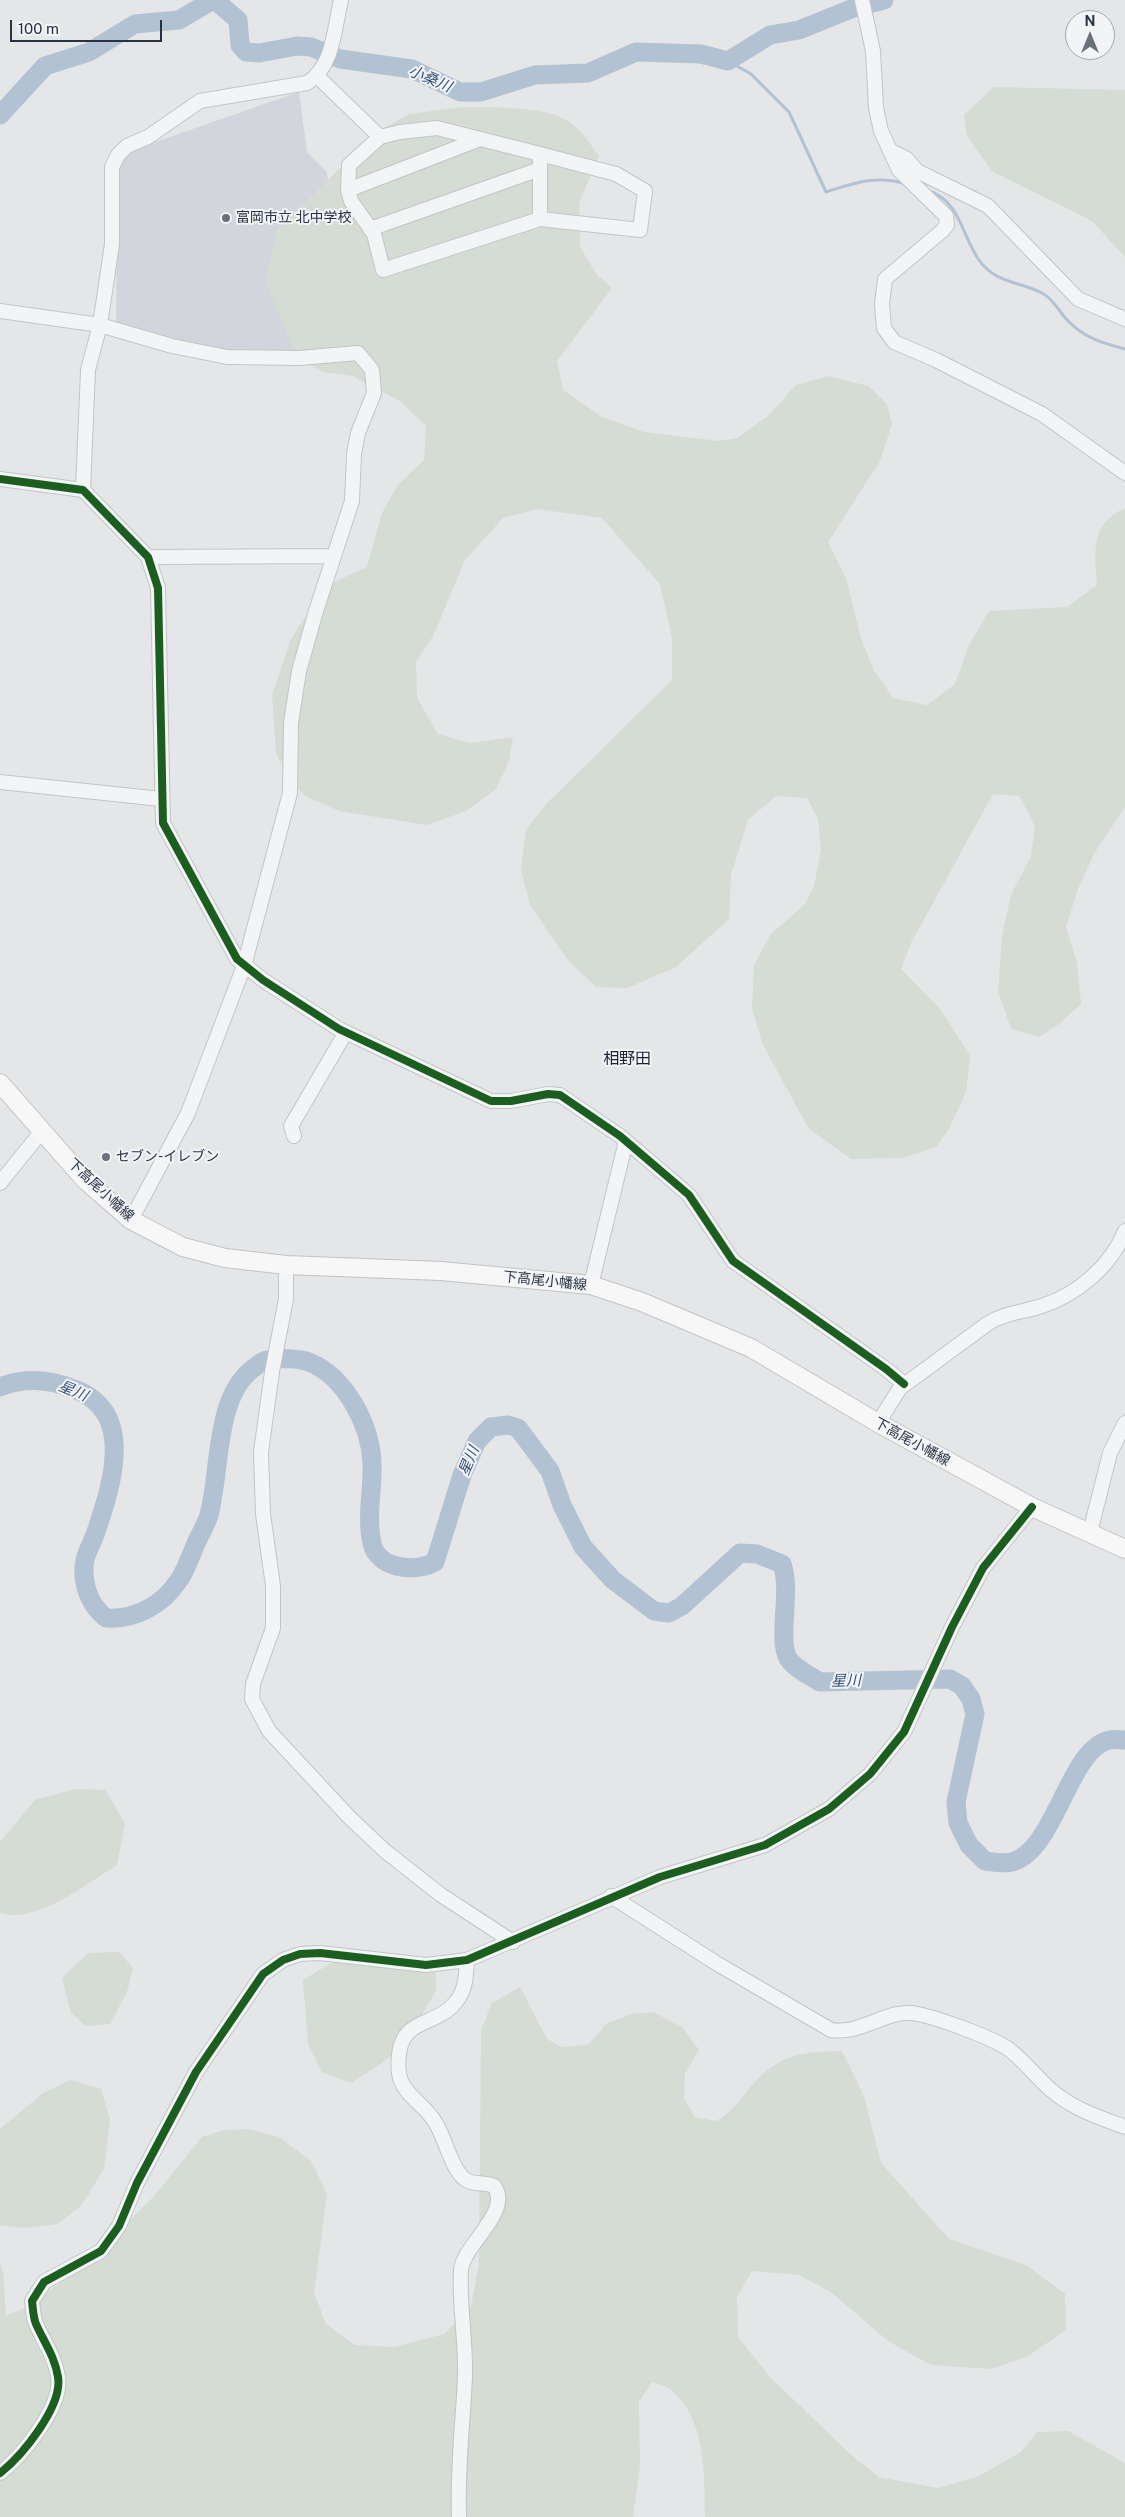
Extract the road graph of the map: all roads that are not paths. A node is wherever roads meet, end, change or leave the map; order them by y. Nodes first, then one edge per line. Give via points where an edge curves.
1 (341, 0) edge
2 (862, 0) edge
3 (317, 76) junction
4 (380, 137) junction
5 (480, 139) junction
6 (891, 151) junction
7 (540, 154) junction
8 (540, 169) junction
9 (348, 190) junction
10 (540, 219) junction
11 (370, 229) junction
12 (0, 311) edge
13 (1125, 319) edge
14 (100, 325) junction
15 (1125, 473) edge
16 (0, 479) edge
17 (83, 490) junction
18 (334, 556) junction
19 (148, 557) junction
20 (0, 782) edge
21 (161, 799) junction
22 (244, 966) junction
23 (346, 1032) junction
24 (0, 1083) edge
25 (42, 1131) junction
26 (294, 1136) dead end
27 (626, 1141) junction
28 (0, 1183) edge
29 (131, 1220) junction
30 (1125, 1231) edge
31 (286, 1265) junction
32 (591, 1285) junction
33 (904, 1384) junction
34 (878, 1423) junction
35 (1125, 1423) edge
36 (1032, 1507) junction
37 (1090, 1532) junction
38 (1125, 1549) edge
39 (611, 1896) junction
40 (513, 1942) junction
41 (467, 1960) junction
42 (1125, 2127) edge
43 (0, 2473) edge
44 (459, 2517) edge

1 - 3 street via 327,61
2 - 6 street via 873,50 876,108
3 - 4 street
3 - 14 street via 307,83 200,101 148,138 122,150 112,167 112,244
4 - 5 street via 437,128
4 - 9 street via 349,165
5 - 7 street
5 - 9 street
6 - 13 street via 907,159 917,171 988,206 1078,299
6 - 15 street via 899,170 946,216 947,221 942,231 885,279 884,328 894,342 1042,414
7 - 8 street
7 - 10 street via 616,174 645,191 640,230
8 - 10 street
8 - 11 street
9 - 11 street via 351,201
10 - 11 street via 382,270
12 - 14 street
14 - 17 street via 88,370
14 - 18 street via 172,346 227,357 299,358 353,352 364,358 372,370 374,393 358,432 352,501
16 - 17 street
17 - 19 street
18 - 19 street
18 - 22 street via 299,671 291,723 290,793
19 - 21 street via 158,588
20 - 21 street
21 - 22 street via 163,823 236,959
22 - 23 street
22 - 29 street via 188,1113
23 - 26 street via 291,1126
23 - 27 street via 491,1101 560,1095
24 - 25 main road, 下高尾小幡線
25 - 28 street
25 - 29 main road, 下高尾小幡線 via 86,1180
27 - 32 street
27 - 33 street via 689,1195 733,1261
29 - 31 main road, 下高尾小幡線 via 183,1246 225,1258
30 - 33 street via 1110,1259 1085,1283 1043,1306 998,1317
31 - 32 main road, 下高尾小幡線 via 441,1271
31 - 40 street via 286,1299 261,1452 263,1514 273,1586 273,1628 253,1684 252,1699 269,1731 385,1851 441,1895
32 - 34 main road, 下高尾小幡線 via 642,1302 751,1348
33 - 34 street
34 - 36 main road, 下高尾小幡線
35 - 37 street via 1110,1453
36 - 37 main road, 下高尾小幡線
36 - 39 street via 983,1568 904,1732 870,1774 829,1810 765,1845 660,1877
37 - 38 main road, 下高尾小幡線
39 - 40 street
39 - 42 street via 831,2030 845,2032 902,2012 919,2014 1007,2048 1072,2106
40 - 41 street
41 - 43 street via 426,1965 320,1953 300,1954 283,1960 263,1974 196,2072 137,2183 119,2226 101,2251 44,2282 32,2301 35,2322 51,2351 59,2379 53,2406 33,2437
41 - 44 street via 462,1994 449,2009 405,2034 398,2064 404,2087 435,2121 462,2175 471,2182 494,2186 498,2194 498,2206 462,2267 465,2376

